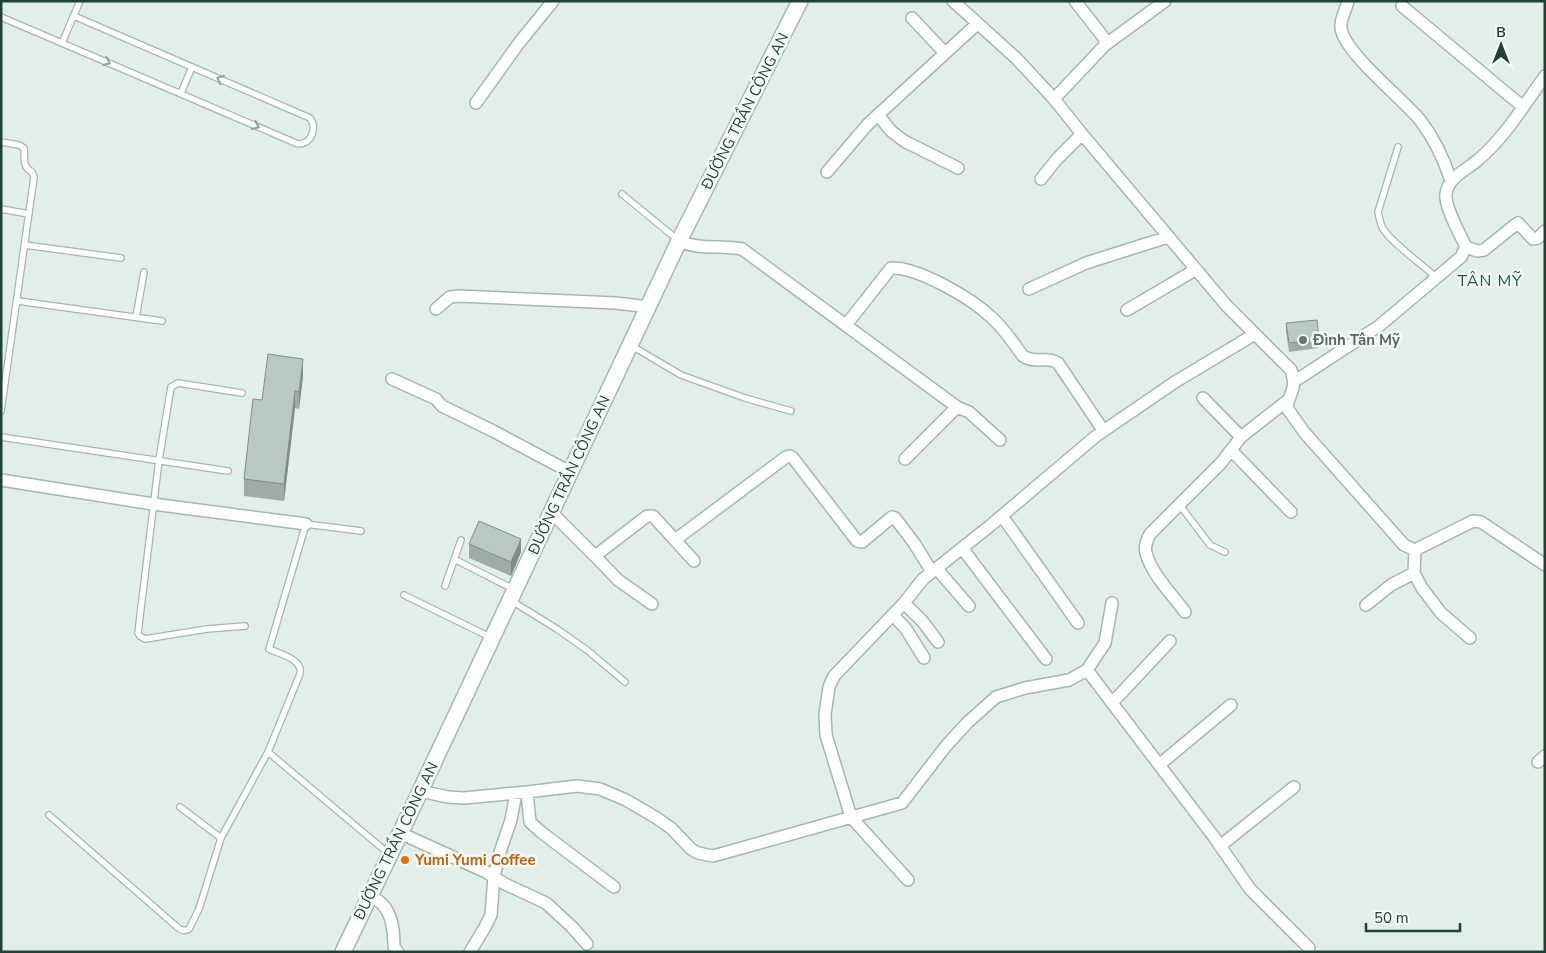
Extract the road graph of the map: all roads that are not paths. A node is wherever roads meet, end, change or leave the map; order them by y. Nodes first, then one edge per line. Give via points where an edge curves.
1 (80, 1) edge
2 (553, 1) edge
3 (800, 1) edge
4 (953, 1) edge
5 (1075, 1) edge
6 (1165, 1) edge
7 (1348, 1) edge
8 (1402, 6) dead end
9 (74, 16) junction
10 (1, 17) edge
11 (912, 18) dead end
12 (977, 24) junction
13 (62, 43) junction
14 (1105, 45) junction
15 (945, 53) junction
16 (192, 67) junction
17 (1545, 76) edge
18 (181, 93) junction
19 (1054, 98) junction
20 (476, 104) dead end
21 (1523, 107) junction
22 (878, 115) junction
23 (1082, 134) junction
24 (1, 142) edge
25 (1398, 147) dead end
26 (958, 168) dead end
27 (827, 172) dead end
28 (1041, 179) dead end
29 (1451, 181) junction
30 (622, 194) dead end
31 (1, 210) edge
32 (29, 214) junction
33 (1545, 232) edge
34 (1168, 237) junction
35 (679, 241) junction
36 (25, 245) junction
37 (1466, 247) junction
38 (121, 258) dead end
39 (1195, 270) junction
40 (144, 272) dead end
41 (1437, 278) junction
42 (1029, 289) dead end
43 (18, 300) junction
44 (649, 307) junction
45 (436, 309) dead end
46 (1127, 310) dead end
47 (136, 317) junction
48 (162, 321) dead end
49 (846, 325) junction
50 (1255, 334) junction
51 (630, 345) junction
52 (392, 379) dead end
53 (1295, 381) junction
54 (242, 393) dead end
55 (1203, 398) dead end
56 (1288, 400) junction
57 (957, 407) junction
58 (1, 411) edge
59 (791, 411) dead end
60 (1103, 430) junction
61 (1, 437) edge
62 (1241, 437) junction
63 (1000, 440) dead end
64 (1230, 450) junction
65 (905, 459) dead end
66 (159, 460) junction
67 (228, 471) dead end
68 (570, 472) junction
69 (1, 480) edge
70 (153, 504) junction
71 (1179, 504) junction
72 (551, 512) junction
73 (1291, 512) dead end
74 (1002, 516) junction
75 (306, 524) junction
76 (361, 531) dead end
77 (461, 540) dead end
78 (675, 540) junction
79 (962, 548) junction
80 (1415, 550) junction
81 (1225, 552) dead end
82 (595, 556) junction
83 (454, 559) junction
84 (694, 561) dead end
85 (1545, 565) edge
86 (934, 571) junction
87 (1414, 573) junction
88 (445, 586) dead end
89 (404, 595) dead end
90 (512, 595) junction
91 (904, 603) junction
92 (1112, 603) dead end
93 (652, 604) dead end
94 (1366, 605) dead end
95 (969, 606) dead end
96 (1185, 612) dead end
97 (893, 615) junction
98 (1078, 623) dead end
99 (245, 626) dead end
100 (492, 638) junction
101 (1470, 638) dead end
102 (1170, 641) dead end
103 (938, 642) dead end
104 (924, 658) dead end
105 (1046, 658) dead end
106 (1087, 670) junction
107 (625, 682) dead end
108 (1112, 703) junction
109 (1231, 705) dead end
110 (268, 752) junction
111 (1159, 765) junction
112 (1294, 787) dead end
113 (420, 791) junction
114 (522, 792) junction
115 (180, 807) dead end
116 (49, 815) dead end
117 (851, 817) junction
118 (400, 832) junction
119 (221, 838) junction
120 (1220, 846) junction
121 (390, 855) junction
122 (494, 876) junction
123 (908, 880) dead end
124 (614, 887) dead end
125 (370, 895) junction
126 (587, 944) dead end
127 (1309, 948) dead end
128 (343, 952) edge
129 (398, 952) edge
130 (470, 952) edge

1 - 9 lane
2 - 20 street
3 - 35 main road, ĐƯỜNG TRẦN CÔNG AN
4 - 12 street
5 - 14 street via 1104,38
6 - 14 street
7 - 29 street via 1341,27 1346,41 1420,120 1438,147
8 - 21 street
9 - 13 lane
9 - 16 lane
10 - 13 lane
11 - 15 street
12 - 15 street
12 - 19 street
13 -> 18 lane
14 - 19 street
15 - 22 street
16 - 18 lane
18 -> 16 lane via 298,144 308,141 313,131 314,124 310,118
17 - 21 street
19 - 23 street
21 - 29 street via 1489,151
22 - 26 street via 904,141
22 - 27 street
23 - 28 street
23 - 34 street
24 - 32 lane via 24,148 25,166 34,177
25 - 41 lane via 1378,212 1380,220 1391,238
29 - 37 street via 1446,194 1447,206
30 - 35 lane
31 - 32 lane
32 - 36 lane
33 - 37 street via 1533,239 1518,223 1484,250
34 - 39 street
34 - 42 street via 1086,263
35 - 44 main road, ĐƯỜNG TRẦN CÔNG AN
35 - 49 street via 688,245 742,249
36 - 38 lane
36 - 43 lane
37 - 41 street via 1462,257
39 - 46 street
39 - 50 street
40 - 47 lane
41 - 53 street via 1379,326
43 - 47 lane
43 - 58 lane
44 - 45 street via 459,296 450,297
44 - 51 main road, ĐƯỜNG TRẦN CÔNG AN
47 - 48 lane
49 - 57 street
49 - 60 street via 891,268 926,276 992,317 1028,360 1058,363
50 - 53 street via 1291,370
50 - 60 street
51 - 59 lane via 681,375
51 - 68 main road, ĐƯỜNG TRẦN CÔNG AN
52 - 68 street via 436,399 442,406
53 - 56 street
54 - 66 lane via 178,383 171,387
55 - 62 street
56 - 62 street
56 - 80 street via 1287,408 1304,432 1404,545
57 - 63 street via 969,412
57 - 65 street
60 - 74 street
61 - 66 lane
62 - 64 street
64 - 71 street
64 - 73 street
66 - 67 lane
66 - 70 lane
68 - 72 main road, ĐƯỜNG TRẦN CÔNG AN
69 - 70 street
70 - 75 street
70 - 99 lane via 140,636 145,639
71 - 81 lane via 1210,545
71 - 96 street via 1150,534 1145,552 1155,572
72 - 82 street
72 - 90 main road, ĐƯỜNG TRẦN CÔNG AN
74 - 79 street
74 - 98 street
75 - 76 lane
75 - 110 lane via 269,649 293,660 301,670
77 - 83 lane
78 - 82 street via 650,514
78 - 84 street
78 - 86 street via 790,456 857,542 862,542 890,518 895,518
79 - 86 street
79 - 105 street
80 - 85 street via 1473,522 1481,522
80 - 87 street
82 - 93 street via 618,580
83 - 88 lane
83 - 90 lane
86 - 91 street
86 - 95 street
87 - 94 street via 1391,585
87 - 101 street via 1440,613
89 - 100 lane
90 - 100 main road, ĐƯỜNG TRẦN CÔNG AN
90 - 107 lane
91 - 97 street
91 - 103 street
92 - 106 street via 1105,643
97 - 104 street
97 - 117 street via 834,676 829,687 826,735
100 - 113 main road, ĐƯỜNG TRẦN CÔNG AN
102 - 108 street
106 - 108 street
106 - 117 street via 1069,680 996,697 946,746 902,803
108 - 111 street
109 - 111 street
110 - 119 lane
110 - 121 lane
111 - 120 street
112 - 120 street
113 - 114 street via 464,798
113 - 118 main road, ĐƯỜNG TRẦN CÔNG AN
114 - 117 street via 577,786 600,789 655,817 691,849 713,856
114 - 122 street
114 - 124 street via 530,822
115 - 119 lane
116 - 119 lane via 184,931 189,929 199,909
117 - 123 street
118 - 121 main road, ĐƯỜNG TRẦN CÔNG AN
118 - 122 street
120 - 127 street via 1250,889
121 - 125 main road, ĐƯỜNG TRẦN CÔNG AN
122 - 126 street via 546,903
122 - 130 street via 491,915
125 - 128 main road, ĐƯỜNG TRẦN CÔNG AN
125 - 129 street via 383,904 389,915 394,930 394,947

